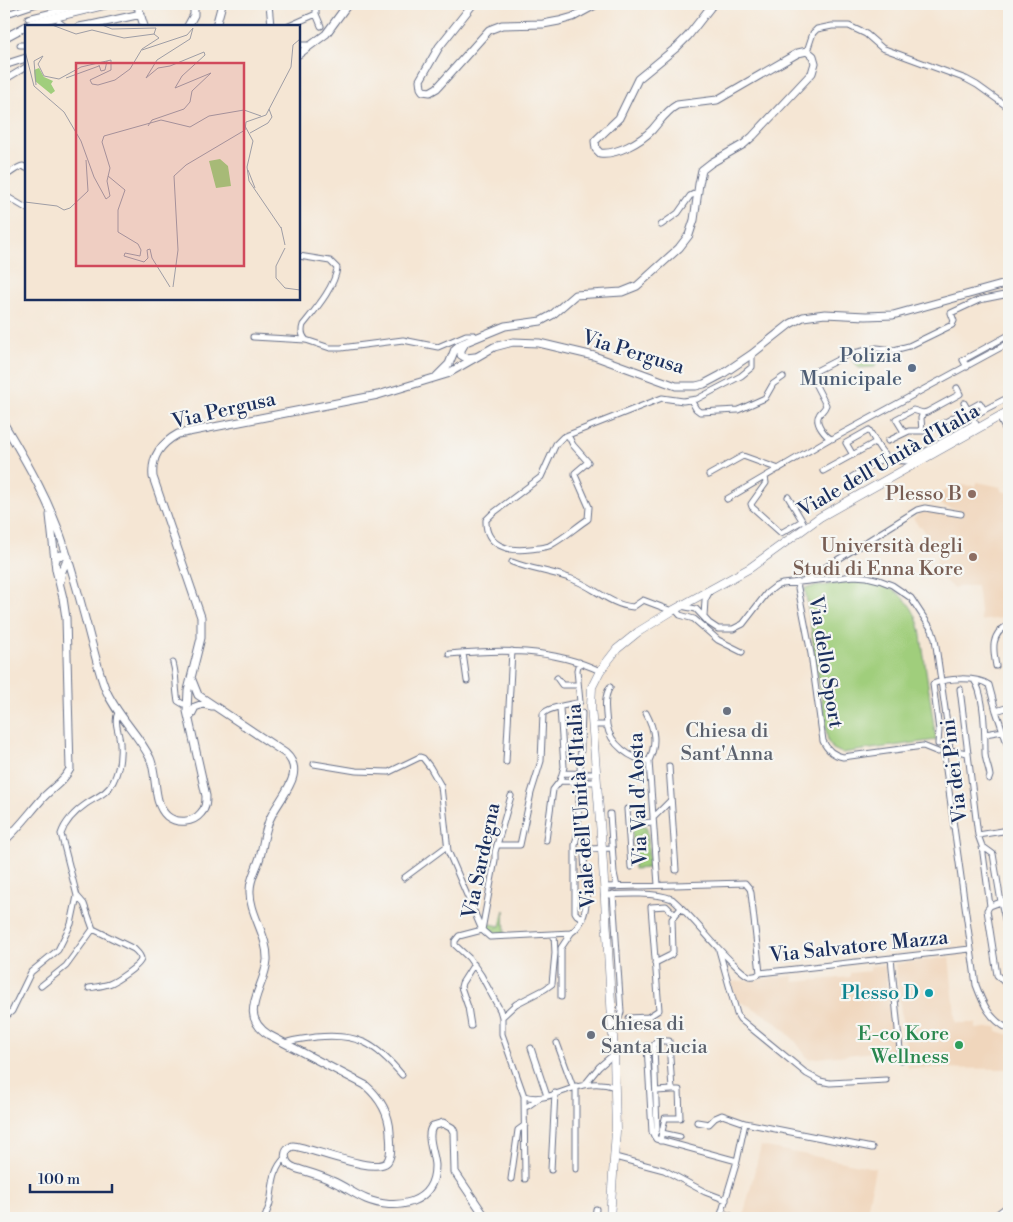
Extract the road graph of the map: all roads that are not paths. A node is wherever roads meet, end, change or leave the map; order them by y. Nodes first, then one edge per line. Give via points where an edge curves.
1 (37, 4) edge
2 (86, 4) edge
3 (105, 4) edge
4 (117, 4) edge
5 (133, 4) edge
6 (194, 4) edge
7 (222, 4) edge
8 (269, 4) edge
9 (316, 4) edge
10 (348, 4) edge
11 (472, 4) edge
12 (597, 4) edge
13 (713, 4) edge
14 (141, 14) junction
15 (316, 14) junction
16 (4, 15) edge
17 (28, 18) dead end
18 (59, 22) dead end
19 (26, 25) edge
20 (63, 25) edge
21 (89, 25) edge
22 (144, 25) edge
23 (189, 25) edge
24 (216, 25) edge
25 (271, 25) edge
26 (291, 25) edge
27 (25, 26) edge
28 (321, 26) dead end
29 (4, 36) edge
30 (300, 45) edge
31 (312, 45) junction
32 (806, 51) junction
33 (18, 53) dead end
34 (300, 53) edge
35 (24, 62) edge
36 (4, 65) edge
37 (6, 79) dead end
38 (1009, 108) edge
39 (25, 167) edge
40 (4, 176) edge
41 (698, 192) junction
42 (4, 195) edge
43 (25, 207) edge
44 (661, 225) dead end
45 (300, 256) edge
46 (1009, 284) edge
47 (1009, 294) edge
48 (1009, 335) edge
49 (253, 337) dead end
50 (477, 338) junction
51 (306, 340) junction
52 (466, 342) junction
53 (1009, 344) edge
54 (460, 350) junction
55 (752, 354) junction
56 (452, 357) junction
57 (477, 357) junction
58 (967, 367) junction
59 (457, 368) junction
60 (436, 377) junction
61 (782, 377) dead end
62 (957, 388) dead end
63 (1009, 397) edge
64 (691, 400) junction
65 (964, 403) dead end
66 (968, 410) junction
67 (984, 410) junction
68 (1009, 411) edge
69 (923, 413) junction
70 (999, 417) junction
71 (4, 424) edge
72 (977, 426) junction
73 (922, 431) junction
74 (904, 432) junction
75 (568, 435) junction
76 (1009, 436) edge
77 (830, 439) junction
78 (888, 441) dead end
79 (876, 442) junction
80 (853, 455) junction
81 (886, 457) junction
82 (779, 469) junction
83 (823, 472) dead end
84 (710, 474) dead end
85 (765, 477) junction
86 (852, 477) dead end
87 (788, 497) dead end
88 (727, 499) dead end
89 (48, 504) junction
90 (961, 514) dead end
91 (804, 524) junction
92 (68, 557) junction
93 (55, 562) junction
94 (512, 562) dead end
95 (73, 578) junction
96 (60, 579) junction
97 (800, 582) junction
98 (60, 587) junction
99 (710, 591) junction
100 (696, 599) junction
101 (704, 604) junction
102 (676, 609) junction
103 (696, 609) junction
104 (704, 617) junction
105 (1009, 625) edge
106 (512, 651) junction
107 (742, 652) dead end
108 (463, 653) junction
109 (449, 654) dead end
110 (579, 662) junction
111 (173, 663) dead end
112 (996, 666) dead end
113 (600, 671) junction
114 (191, 678) junction
115 (557, 678) dead end
116 (974, 680) junction
117 (467, 681) dead end
118 (940, 681) junction
119 (578, 685) junction
120 (610, 687) dead end
121 (960, 689) dead end
122 (187, 701) junction
123 (202, 701) junction
124 (1009, 707) edge
125 (560, 708) junction
126 (996, 711) junction
127 (118, 713) junction
128 (582, 713) dead end
129 (646, 713) dead end
130 (189, 722) junction
131 (592, 725) junction
132 (607, 725) junction
133 (1002, 731) junction
134 (985, 734) junction
135 (938, 744) junction
136 (950, 748) junction
137 (1009, 749) edge
138 (938, 752) junction
139 (968, 753) junction
140 (944, 755) junction
141 (649, 761) junction
142 (506, 762) dead end
143 (314, 764) dead end
144 (669, 766) dead end
145 (564, 773) junction
146 (580, 774) junction
147 (596, 778) junction
148 (989, 780) dead end
149 (560, 781) junction
150 (580, 782) junction
151 (511, 796) dead end
152 (671, 800) junction
153 (627, 809) dead end
154 (610, 814) dead end
155 (653, 820) junction
156 (628, 824) junction
157 (978, 834) junction
158 (1009, 834) edge
159 (546, 840) dead end
160 (4, 841) edge
161 (497, 845) junction
162 (447, 846) junction
163 (982, 846) junction
164 (602, 848) junction
165 (612, 848) junction
166 (631, 867) dead end
167 (676, 870) dead end
168 (404, 878) dead end
169 (658, 885) junction
170 (618, 886) junction
171 (604, 891) junction
172 (613, 894) junction
173 (620, 894) junction
174 (77, 896) junction
175 (1009, 899) edge
176 (1001, 902) junction
177 (990, 906) junction
178 (681, 908) junction
179 (674, 914) junction
180 (583, 919) junction
181 (93, 929) junction
182 (482, 930) junction
183 (571, 933) junction
184 (554, 934) junction
185 (1009, 936) edge
186 (719, 950) junction
187 (970, 950) junction
188 (891, 958) junction
189 (655, 963) junction
190 (474, 964) junction
191 (760, 973) junction
192 (41, 986) dead end
193 (89, 988) dead end
194 (562, 996) dead end
195 (1009, 1000) edge
196 (502, 1017) junction
197 (4, 1018) edge
198 (629, 1018) dead end
199 (613, 1023) junction
200 (471, 1026) dead end
201 (1009, 1029) edge
202 (557, 1043) dead end
203 (285, 1044) junction
204 (647, 1046) dead end
205 (531, 1048) dead end
206 (614, 1054) junction
207 (901, 1060) dead end
208 (402, 1075) dead end
209 (886, 1080) dead end
210 (586, 1083) junction
211 (575, 1086) junction
212 (615, 1087) junction
213 (672, 1090) junction
214 (656, 1091) junction
215 (555, 1093) junction
216 (524, 1096) junction
217 (547, 1096) junction
218 (538, 1098) junction
219 (525, 1107) junction
220 (697, 1122) dead end
221 (745, 1123) junction
222 (525, 1125) junction
223 (662, 1133) junction
224 (654, 1136) junction
225 (680, 1138) dead end
226 (660, 1141) junction
227 (872, 1148) dead end
228 (615, 1157) junction
229 (285, 1158) junction
230 (737, 1161) junction
231 (576, 1168) dead end
232 (551, 1170) dead end
233 (511, 1179) dead end
234 (525, 1179) dead end
235 (726, 1200) junction
236 (1009, 1205) edge
237 (596, 1209) dead end
238 (721, 1215) edge
239 (265, 1218) edge
240 (486, 1218) edge
241 (595, 1218) edge
242 (610, 1218) edge
243 (738, 1218) edge
244 (996, 1218) edge

1 - 16 street
2 - 17 street
3 - 19 main road
4 - 5 main road
5 - 14 main road
6 - 23 main road via 194,15
7 - 24 main road
8 - 25 street
9 - 15 street
10 - 31 main road via 326,34
11 - 12 main road via 439,47 420,80 423,90 430,92 437,88 489,30 502,25 559,21
13 - 32 main road via 688,36 638,79 619,118 595,141 600,153 612,152 641,139 677,105 717,100
14 - 21 main road
14 - 22 main road
15 - 26 street
15 - 28 street
18 - 20 street
27 - 29 main road
30 - 31 street
31 - 34 main road
32 - 38 street via 817,29 849,26 866,34 882,48 966,79
32 - 41 main road via 815,59 812,73 744,144 702,170
33 - 35 street
35 - 36 main road
35 - 37 street
39 - 40 street via 20,166
41 - 44 street via 690,196 678,214
41 - 50 main road via 689,235 637,286 622,292 575,295 541,321 505,326
42 - 43 street
45 - 51 street via 330,261 337,268 333,282 303,325
46 - 55 main road, Via Pergusa via 893,315 825,314 803,317
47 - 77 street via 979,300 951,313 952,325 909,346 849,354 810,374 826,405 817,420
48 - 58 street via 963,360
49 - 51 street
50 - 51 street via 466,335 438,348 403,340 330,348
50 - 52 main road
52 - 54 main road
52 - 56 main road via 455,349
53 - 58 street
54 - 57 main road via 466,358
54 - 59 main road
55 - 57 main road, Via Pergusa via 709,381 686,387 665,383 594,356 539,343 503,344
55 - 64 street via 752,367 741,376
56 - 59 main road
56 - 60 main road
57 - 59 main road, Via Pergusa
58 - 77 street
59 - 60 main road, Via Pergusa
60 - 114 main road, Via Pergusa via 378,395 178,434 159,448 153,461 153,477 200,617 202,638
61 - 64 street via 773,384 765,398 738,410 700,412
62 - 69 street via 960,394
63 - 67 street
64 - 75 street via 662,398
65 - 66 street
66 - 67 street via 980,403
66 - 73 street via 928,432
67 - 72 street via 972,417
68 - 70 main road, Viale dell'Unità d'Italia
69 - 73 street
69 - 74 street via 913,410 896,419
70 - 72 main road, Viale dell'Unità d'Italia
70 - 76 street
71 - 89 main road, Via Pergusa
72 - 81 street via 908,461 896,462
72 - 91 main road, Viale dell'Unità d'Italia
73 - 74 street
74 - 78 street
75 - 75 street via 558,440 541,477 486,520 488,535 500,546 523,550 545,548 588,519 589,507 575,476 588,462
77 - 82 street
79 - 80 street
79 - 80 street via 869,430 846,443
79 - 81 street
80 - 83 street
81 - 86 street
82 - 84 street via 743,456
82 - 85 street
85 - 88 street
85 - 91 street via 766,483 752,507 781,533
87 - 91 street
89 - 92 main road, Via Pergusa
89 - 93 main road
90 - 97 street via 925,508 917,510
91 - 99 main road, Viale dell'Unità d'Italia via 750,568
92 - 93 main road via 57,557
92 - 95 main road, Via Pergusa
92 - 96 main road
93 - 98 main road
94 - 102 street via 571,578 621,605 633,607 643,600
95 - 96 main road via 66,575
95 - 127 main road, Via Pergusa via 102,678
96 - 98 main road
97 - 104 street via 782,584 771,590 743,624 733,629 718,629
97 - 118 street via 867,577 902,590 932,630
97 - 138 street, Via dello Sport via 826,748 843,757 923,746
98 - 160 main road via 66,618 70,770
99 - 100 main road, Viale dell'Unità d'Italia
99 - 101 street
100 - 101 street
100 - 102 main road, Viale dell'Unità d'Italia
100 - 103 street
101 - 104 street
102 - 103 street
102 - 107 street via 694,619 718,640
102 - 113 main road, Viale dell'Unità d'Italia via 624,643
103 - 104 street
105 - 112 street via 999,632 994,642
106 - 108 street
106 - 110 street via 548,654
106 - 142 street
108 - 109 street
108 - 117 street
110 - 113 street
110 - 119 street
111 - 122 street via 178,701 183,704
113 - 131 main road, Viale dell'Unità d'Italia via 591,692
114 - 122 main road, Via Pergusa
114 - 123 main road
115 - 119 street via 562,685
116 - 118 street
116 - 126 street via 989,685
116 - 134 street via 979,688
118 - 135 street via 933,684
118 - 136 street
119 - 125 street via 580,702
120 - 132 street via 605,703
121 - 139 street, Via dei Pini
122 - 123 main road
122 - 130 main road, Via Pergusa
123 - 130 main road via 192,710
123 - 203 main road via 219,708 285,753 294,766 292,781 268,824 250,890 267,959 252,1014 263,1031
124 - 126 street
125 - 145 street
125 - 161 street via 551,708 543,714 541,761 520,846
126 - 133 street
127 - 130 main road, Via Pergusa via 150,760 160,805 168,816 180,822 195,819 206,804
127 - 174 street via 120,756 113,781 103,794 77,812 61,834
128 - 146 street
129 - 141 street, Via Val d'Aosta via 655,744
131 - 132 street
131 - 147 main road, Viale dell'Unità d'Italia
132 - 141 street via 612,739 634,758
133 - 134 street
133 - 137 street
134 - 148 street
135 - 136 street via 946,742
135 - 138 street
136 - 139 street
136 - 140 street
138 - 140 street
139 - 157 street, Via dei Pini
140 - 187 street
141 - 155 street, Via Val d'Aosta
143 - 162 street via 356,771 389,772 423,758 442,793
144 - 152 street
145 - 146 street
145 - 149 street
146 - 147 street
146 - 150 street
147 - 150 street
147 - 164 main road, Viale dell'Unità d'Italia
149 - 150 street
149 - 159 street via 553,790
150 - 180 street via 575,912
151 - 161 street, Via Sardegna
152 - 155 street
152 - 167 street
153 - 156 street
154 - 165 street
155 - 156 street
155 - 169 street, Via Val d'Aosta
156 - 166 street
157 - 158 street via 1009,830
157 - 163 street, Via dei Pini
161 - 182 street, Via Sardegna
162 - 168 street
162 - 182 street
163 - 176 street, Via dei Pini via 993,854
163 - 177 street
164 - 165 street
164 - 171 main road, Viale dell'Unità d'Italia
164 - 180 street via 587,849 584,853 586,907
165 - 170 street
169 - 170 street, Via Salvatore Mazza
169 - 191 street, Via Salvatore Mazza via 745,883 751,893
170 - 171 street, Via Salvatore Mazza
170 - 173 street
171 - 172 street
171 - 199 main road, Viale dell'Unità d'Italia
172 - 173 street
172 - 199 street via 621,1012
173 - 178 street via 666,897
174 - 181 street via 84,904
174 - 197 street via 71,924 60,945 31,972 12,1011
175 - 176 street
176 - 177 street
176 - 185 street, Via dei Pini
177 - 195 street via 997,975 1006,984
178 - 179 street
178 - 186 street
179 - 189 street via 674,952
179 - 189 street via 666,906 651,907
180 - 183 street
181 - 192 street via 66,966
181 - 193 street via 134,949 141,959 140,963 109,984
182 - 184 street, Via Sardegna via 490,937
182 - 190 street via 455,940 455,945
183 - 184 street, Via Sardegna
183 - 194 street via 562,948
184 - 196 street via 552,984 516,1004
186 - 191 street via 747,976
186 - 209 street via 740,1019 807,1074 830,1083
187 - 188 street, Via Salvatore Mazza
187 - 201 street via 982,1002 996,1020
188 - 191 street, Via Salvatore Mazza
188 - 207 street
189 - 198 street via 658,1010 648,1017
190 - 196 street
190 - 200 street via 461,987
196 - 216 street via 502,1034
199 - 206 main road, Viale dell'Unità d'Italia
202 - 211 street
203 - 208 street via 300,1039 352,1037 375,1049
203 - 229 main road via 371,1090 386,1112 390,1128 390,1154 387,1162 378,1166 293,1146 287,1149
204 - 224 street
205 - 217 street
206 - 210 street
206 - 212 main road, Viale dell'Unità d'Italia
210 - 211 street
210 - 212 street
211 - 215 street
211 - 231 street
212 - 228 main road, Viale dell'Unità d'Italia
213 - 214 street
213 - 214 street via 669,1041 657,1041 654,1045
213 - 223 street via 679,1090 680,1118 665,1118
214 - 224 street via 657,1129
215 - 217 street
215 - 232 street
216 - 218 street
216 - 219 street
217 - 218 street
218 - 219 street
219 - 222 street
220 - 221 street via 709,1124 722,1115
221 - 227 street
221 - 230 street
222 - 233 street via 518,1130
222 - 234 street
223 - 225 street
223 - 226 street
224 - 226 street
226 - 230 street
228 - 235 street via 664,1170
228 - 242 main road, Viale dell'Unità d'Italia
229 - 239 street via 272,1182
229 - 240 main road via 290,1166 333,1181 367,1200 411,1203 428,1190 434,1176 430,1128 439,1123 446,1124 454,1132 455,1172
230 - 235 street
235 - 238 street
236 - 244 street
237 - 241 street
238 - 243 street

